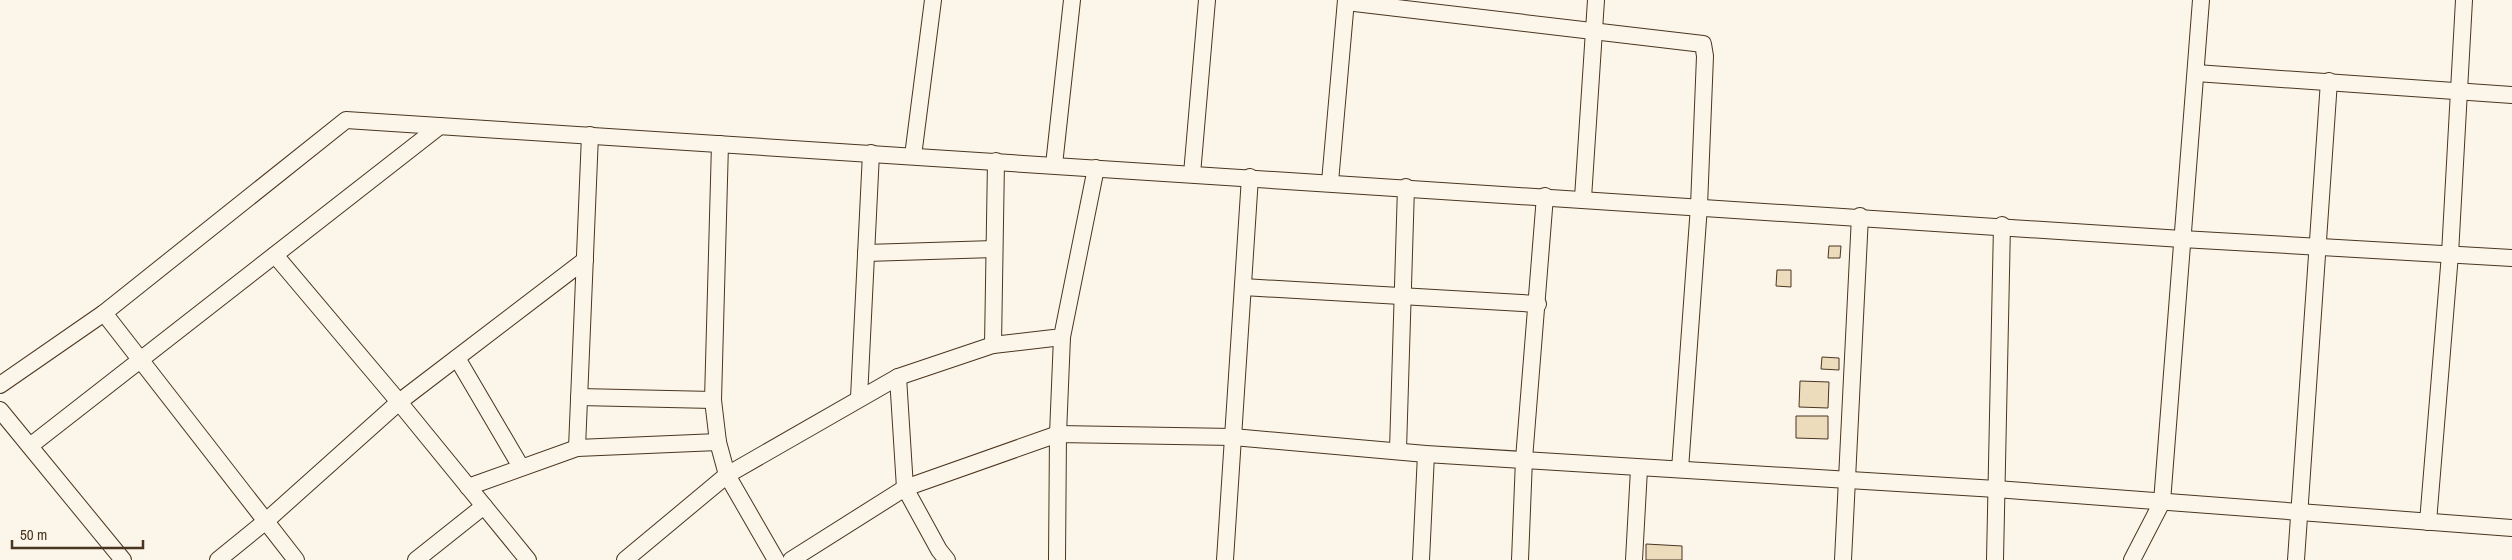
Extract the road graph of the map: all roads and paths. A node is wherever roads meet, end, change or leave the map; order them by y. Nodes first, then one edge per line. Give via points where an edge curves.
1 (933, 0) edge
2 (1072, 0) edge
3 (1207, 0) edge
4 (1596, 0) edge
5 (2201, 0) edge
6 (2464, 0) edge
7 (1346, 1) edge
8 (1595, 31) junction
9 (2196, 73) junction
10 (2329, 80) junction
11 (2459, 91) junction
12 (2512, 94) edge
13 (440, 126) junction
14 (590, 135) junction
15 (720, 144) junction
16 (871, 153) junction
17 (913, 156) junction
18 (996, 161) junction
19 (1054, 165) junction
20 (1096, 168) junction
21 (1192, 174) junction
22 (1250, 177) junction
23 (1330, 182) junction
24 (1406, 187) junction
25 (1545, 196) junction
26 (1583, 198) junction
27 (1699, 206) junction
28 (1860, 216) junction
29 (2002, 225) junction
30 (2182, 239) junction
31 (2317, 245) junction
32 (994, 249) junction
33 (866, 252) junction
34 (2450, 254) junction
35 (275, 255) junction
36 (2512, 258) edge
37 (585, 260) junction
38 (1243, 287) junction
39 (1404, 295) junction
40 (1538, 304) junction
41 (104, 313) junction
42 (1062, 337) junction
43 (993, 345) junction
44 (457, 358) junction
45 (140, 360) junction
46 (898, 377) junction
47 (0, 384) edge
48 (579, 397) junction
49 (859, 398) junction
50 (713, 400) junction
51 (400, 402) junction
52 (0, 410) edge
53 (1058, 434) junction
54 (1233, 437) junction
55 (718, 442) junction
56 (30, 446) junction
57 (577, 448) junction
58 (1398, 450) junction
59 (1426, 454) junction
60 (1524, 459) junction
61 (521, 467) junction
62 (1639, 469) junction
63 (1680, 469) junction
64 (726, 475) junction
65 (1847, 480) junction
66 (468, 487) junction
67 (905, 488) junction
68 (1996, 490) junction
69 (2162, 502) junction
70 (484, 506) junction
71 (2300, 512) junction
72 (266, 521) junction
73 (2428, 522) junction
74 (2512, 528) edge
75 (123, 560) edge
76 (218, 560) edge
77 (296, 560) edge
78 (416, 560) edge
79 (528, 560) edge
80 (625, 560) edge
81 (776, 560) edge
82 (791, 560) edge
83 (948, 560) edge
84 (1057, 560) edge
85 (1225, 560) edge
86 (1421, 560) edge
87 (1520, 560) edge
88 (1634, 560) edge
89 (1843, 560) edge
90 (1995, 560) edge
91 (2132, 560) edge
92 (2296, 560) edge

1 - 17 street
2 - 19 street
3 - 21 street
4 - 8 street
5 - 9 street
6 - 11 street
7 - 8 street
7 - 23 street
8 - 26 street
8 - 27 street via 1703,44
9 - 10 street
9 - 30 street
10 - 11 street
10 - 31 street
11 - 12 street
11 - 34 street
13 - 14 street
13 - 35 street
13 - 41 street via 346,120
14 - 15 street
14 - 37 street
15 - 16 street
15 - 50 street
16 - 17 street
16 - 33 street
17 - 18 street
18 - 19 street
18 - 32 street
19 - 20 street
20 - 21 street
20 - 42 street
21 - 22 street
22 - 23 street
22 - 38 street
23 - 24 street
24 - 25 street
24 - 39 street
25 - 26 street
25 - 40 street
26 - 27 street
27 - 28 street
27 - 63 street
28 - 29 street
28 - 65 street
29 - 30 street
29 - 68 street
30 - 31 street
30 - 69 street
31 - 34 street
31 - 71 street
32 - 33 street
32 - 43 street
33 - 49 street
34 - 36 street
34 - 73 street
35 - 45 street
35 - 51 street
37 - 44 street
37 - 48 street
38 - 39 street
38 - 54 street
39 - 40 street
39 - 58 street
40 - 60 street
41 - 45 street
41 - 47 street
42 - 43 street
42 - 53 street
43 - 46 street
44 - 51 street
44 - 61 street
45 - 56 street
45 - 72 street
46 - 49 street
46 - 67 street
48 - 50 street
48 - 57 street
49 - 64 street
50 - 55 street
51 - 66 street
51 - 72 street
52 - 56 street
53 - 54 street
53 - 67 street
53 - 84 street
54 - 58 street
54 - 85 street
55 - 57 street
55 - 64 street
56 - 75 street
57 - 61 street
58 - 59 street
59 - 60 street
59 - 86 street
60 - 62 street
60 - 87 street
61 - 66 street
62 - 63 street
62 - 88 street
63 - 65 street
64 - 80 street
64 - 81 street
65 - 68 street
65 - 89 street
66 - 70 street
67 - 82 street
67 - 83 street via 939,550
68 - 69 street
68 - 90 street
69 - 71 street
69 - 91 street
70 - 78 street
70 - 79 street
71 - 73 street
71 - 92 street
72 - 76 street
72 - 77 street
73 - 74 street

